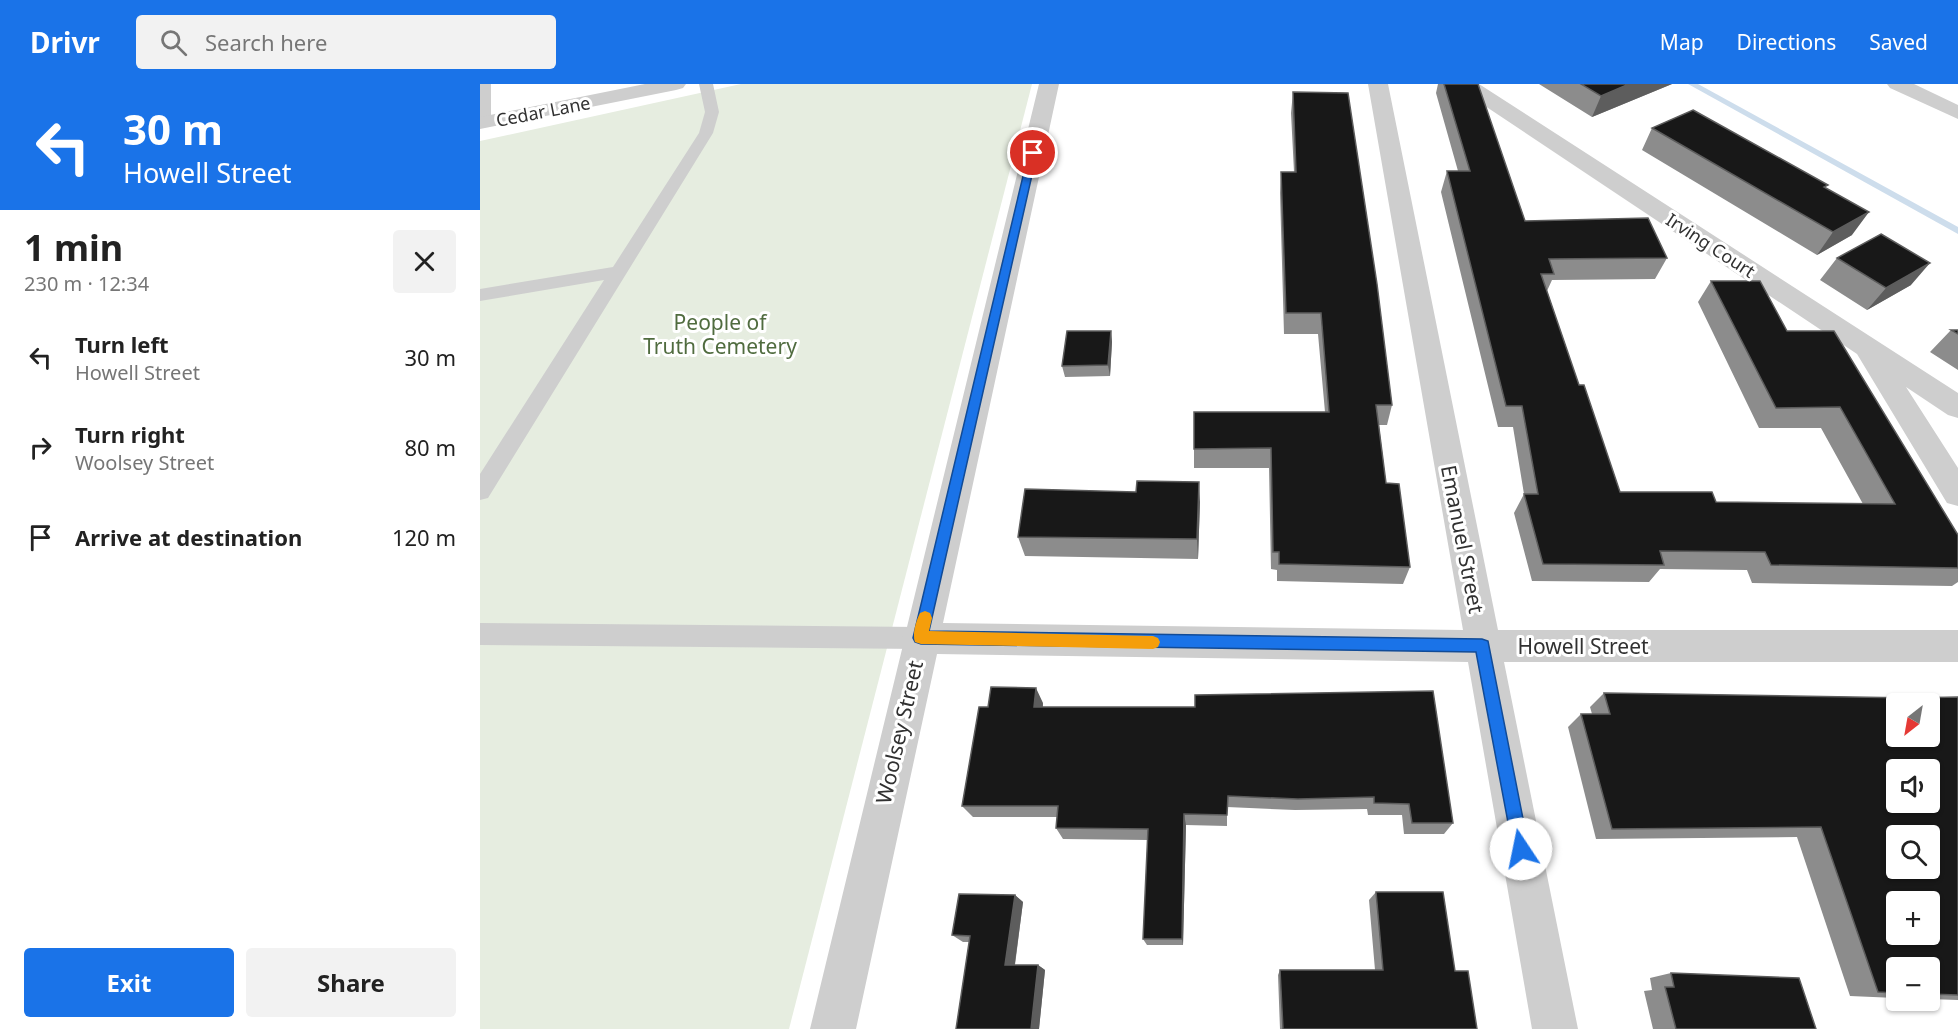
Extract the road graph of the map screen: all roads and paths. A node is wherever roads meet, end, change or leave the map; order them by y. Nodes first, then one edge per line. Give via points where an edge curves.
1 (481, 84) edge
2 (676, 84) edge
3 (706, 84) edge
4 (1049, 84) edge
5 (1378, 84) edge
6 (1465, 84) edge
7 (1897, 84) edge
8 (1958, 113) edge
9 (480, 118) edge
10 (480, 123) edge
11 (618, 272) junction
12 (480, 295) edge
13 (1864, 345) junction
14 (1958, 407) edge
15 (480, 492) edge
16 (1958, 494) edge
17 (480, 634) edge
18 (921, 638) junction
19 (1482, 646) junction
20 (1958, 646) edge
21 (833, 1029) edge
22 (1555, 1029) edge

1 - 9 street
2 - 10 street, Cedar Lane
3 - 11 lane via 712,112 706,133
4 - 18 street, Woolsey Street
5 - 19 street, Emanuel Street
6 - 13 street, Irving Court
7 - 8 street
11 - 12 lane
11 - 15 lane
13 - 14 street, Irving Court
13 - 16 street
17 - 18 lane
18 - 19 street, Howell Street
18 - 21 street, Woolsey Street
19 - 20 street, Howell Street
19 - 22 street, Emanuel Street

